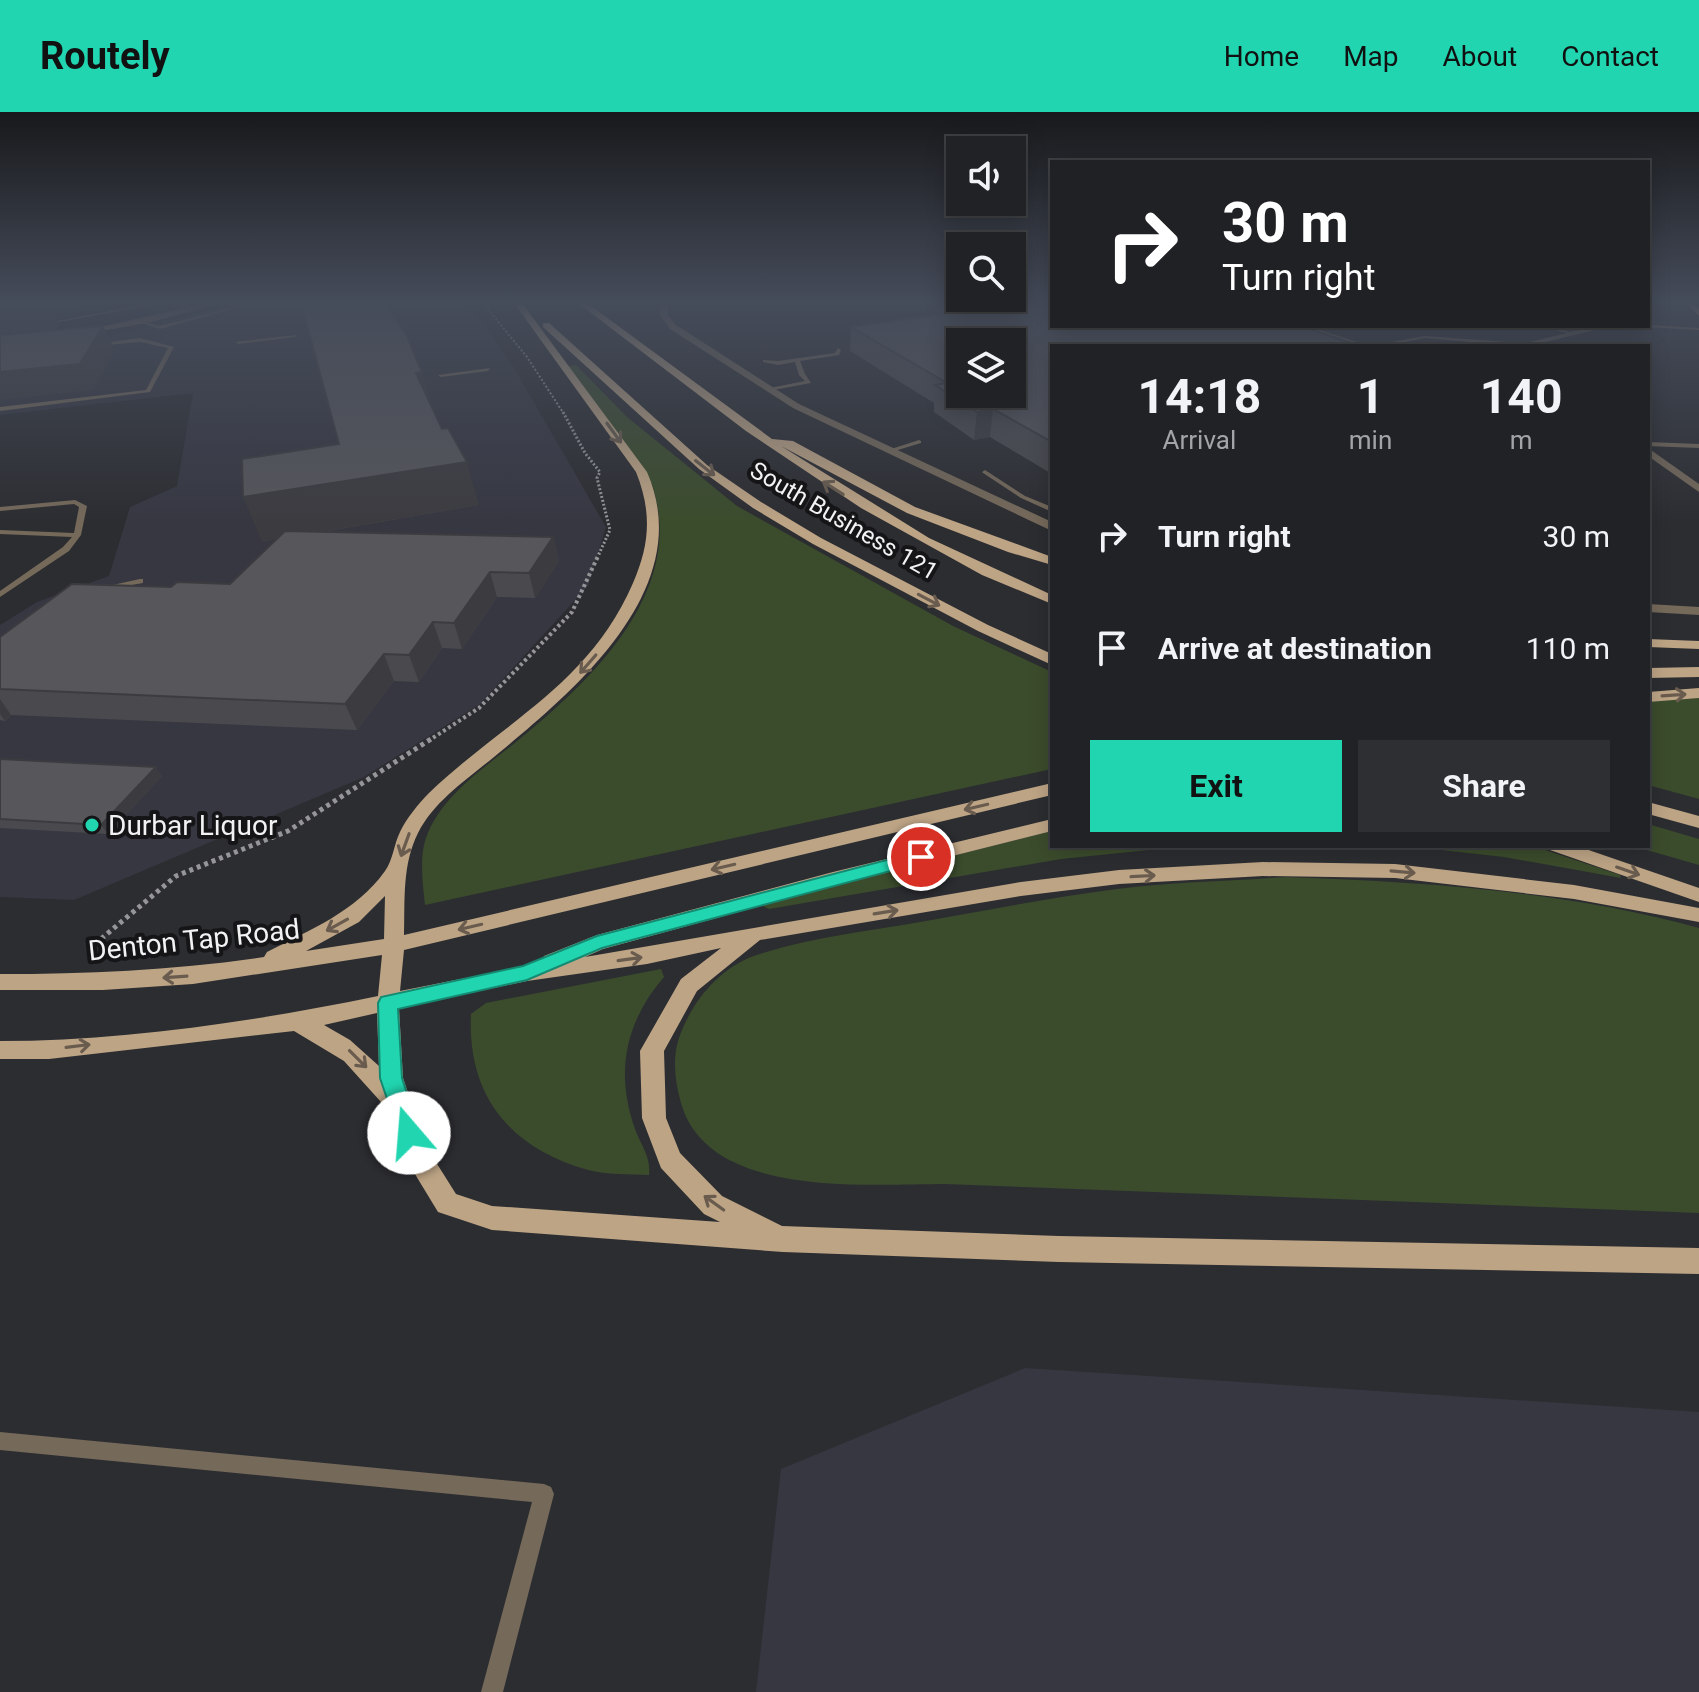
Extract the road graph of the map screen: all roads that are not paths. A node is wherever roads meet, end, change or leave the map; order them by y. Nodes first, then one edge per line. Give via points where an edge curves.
1 (155, 377) edge
2 (573, 377) edge
3 (602, 377) edge
4 (679, 377) edge
5 (749, 377) edge
6 (804, 377) edge
7 (768, 389) junction
8 (0, 409) edge
9 (765, 442) junction
10 (919, 442) dead end
11 (1650, 444) edge
12 (1699, 446) edge
13 (888, 451) junction
14 (1650, 452) edge
15 (985, 472) dead end
16 (1699, 489) edge
17 (0, 509) edge
18 (1050, 509) edge
19 (1050, 526) edge
20 (0, 532) edge
21 (77, 535) junction
22 (1050, 560) edge
23 (140, 581) dead end
24 (95, 590) edge
25 (0, 595) edge
26 (1050, 599) edge
27 (1650, 608) edge
28 (1699, 611) edge
29 (1650, 643) edge
30 (1668, 644) junction
31 (1699, 645) edge
32 (1699, 652) edge
33 (1050, 659) edge
34 (1699, 672) edge
35 (1650, 673) edge
36 (1699, 693) edge
37 (1650, 697) edge
38 (1050, 789) edge
39 (1650, 809) edge
40 (1699, 822) edge
41 (1050, 825) edge
42 (1563, 848) edge
43 (395, 873) junction
44 (1699, 895) edge
45 (1699, 915) edge
46 (755, 933) junction
47 (394, 945) junction
48 (253, 968) junction
49 (527, 973) junction
50 (0, 982) edge
51 (388, 1003) junction
52 (297, 1022) junction
53 (0, 1050) edge
54 (404, 1115) junction
55 (783, 1239) junction
56 (1699, 1261) edge
57 (0, 1441) edge
58 (492, 1692) edge

1 - 8 lane via 148,391
2 -> 43 main road via 641,472 651,495 653,551 627,613 589,664 542,710 434,798 409,832
3 -> 33 main road, South Business 121 via 703,467 757,505
4 - 9 main road, South Business 121
5 - 7 street
6 - 7 lane via 809,382
7 - 13 street
9 - 22 main road via 789,443 911,510
26 -> 9 main road, South Business 121 via 860,505
10 - 13 lane
11 - 12 lane
13 - 19 street
14 - 16 street
15 - 18 lane
17 - 21 lane via 75,502 83,506
20 - 21 lane
21 - 25 lane via 66,549
23 - 24 lane
27 - 28 street
29 - 30 main road
30 - 31 main road
30 - 32 main road
34 - 35 main road
37 -> 36 main road
38 -> 47 main road, Denton Tap Road
39 - 40 main road
41 - 49 main road via 597,943
42 -> 44 main road
43 - 47 main road
43 -> 48 main road via 352,917
46 -> 45 main road via 1021,889 1263,869 1395,871 1574,892
49 -> 46 main road
55 -> 46 main road via 713,1205 670,1160 654,1118 652,1051 689,985
47 - 48 main road, Denton Tap Road
47 - 51 main road
48 -> 50 main road, Denton Tap Road via 103,982
49 - 51 main road
51 - 52 main road
51 - 54 main road via 391,1078
53 -> 52 main road via 49,1050
52 -> 54 main road via 360,1058
54 - 55 main road via 416,1153 447,1203 492,1218
55 - 56 main road
57 - 58 lane via 544,1494

